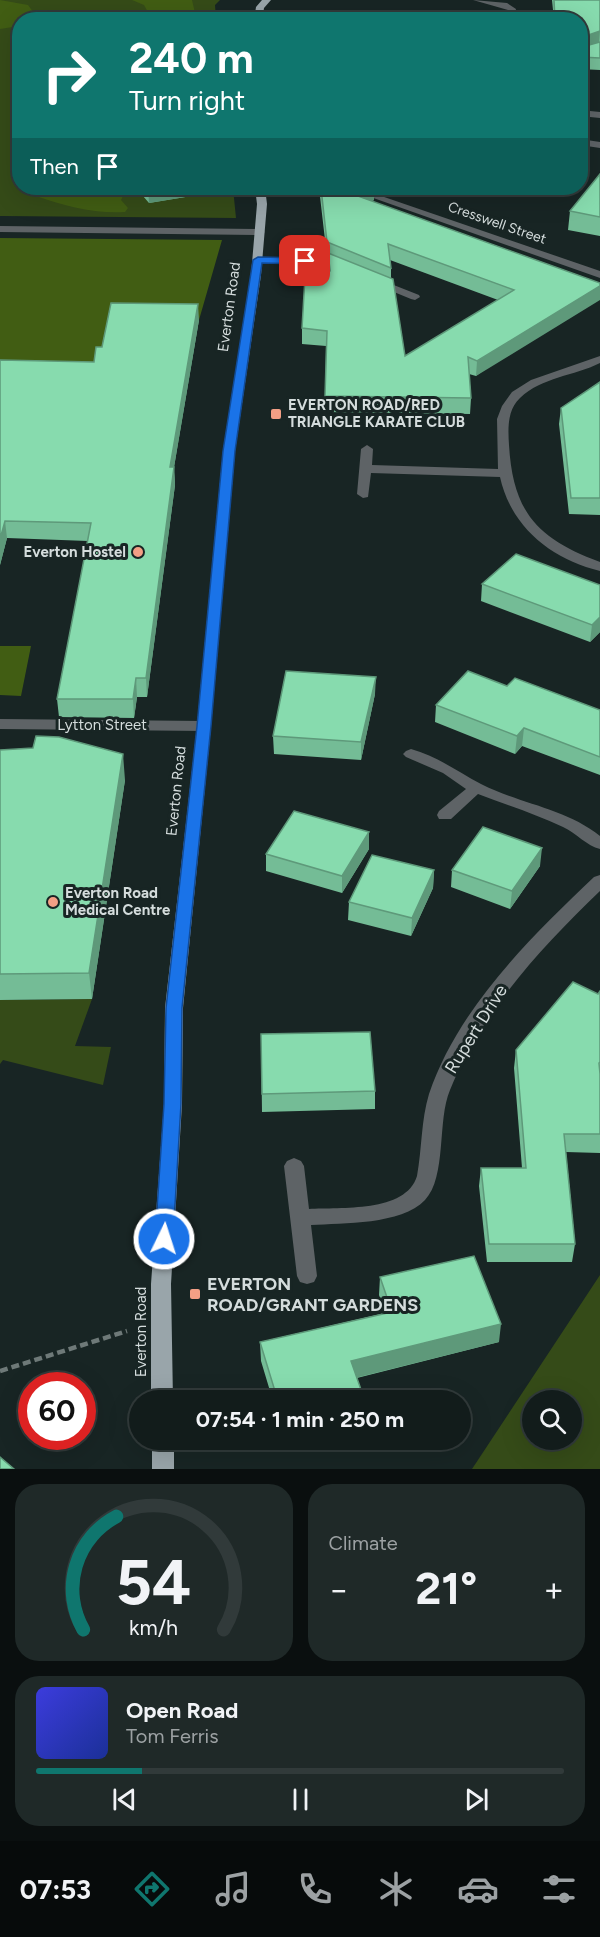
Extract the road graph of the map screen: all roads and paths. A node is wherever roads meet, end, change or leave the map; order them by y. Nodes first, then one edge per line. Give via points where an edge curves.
1 (267, 0) edge
2 (477, 0) edge
3 (259, 12) edge
4 (511, 12) edge
5 (261, 195) edge
6 (371, 195) edge
7 (0, 229) edge
8 (260, 232) junction
9 (258, 260) junction
10 (600, 275) edge
11 (415, 297) dead end
12 (600, 359) edge
13 (366, 448) dead end
14 (365, 469) junction
15 (503, 472) junction
16 (363, 494) dead end
17 (600, 567) edge
18 (0, 724) edge
19 (204, 726) junction
20 (411, 754) dead end
21 (476, 788) junction
22 (445, 815) dead end
23 (600, 844) edge
24 (600, 881) edge
25 (294, 1166) dead end
26 (300, 1218) junction
27 (307, 1276) dead end
28 (162, 1320) junction
29 (0, 1371) edge
30 (162, 1390) edge
31 (163, 1450) edge
32 (163, 1469) edge

1 - 3 main road
2 - 4 street via 507,5
5 - 8 main road, Everton Road
6 - 10 street, Cresswell Street
7 - 8 street
8 - 9 main road, Everton Road
9 - 11 street via 329,262
9 - 19 main road, Everton Road via 229,451
12 - 15 street via 528,386 509,403 502,425
13 - 14 street
14 - 15 street
14 - 16 street
15 - 17 street via 509,495 533,531 566,554
18 - 19 street, Lytton Street
19 - 28 main road, Everton Road via 174,1008
20 - 21 street
21 - 22 street
21 - 23 street via 550,815 584,831
24 - 26 street, Rupert Drive via 518,966 472,1029 438,1095 429,1138 427,1179 419,1194 402,1205 370,1213
25 - 26 street
26 - 27 street
28 - 29 path
28 - 30 main road, Everton Road
31 - 32 main road

